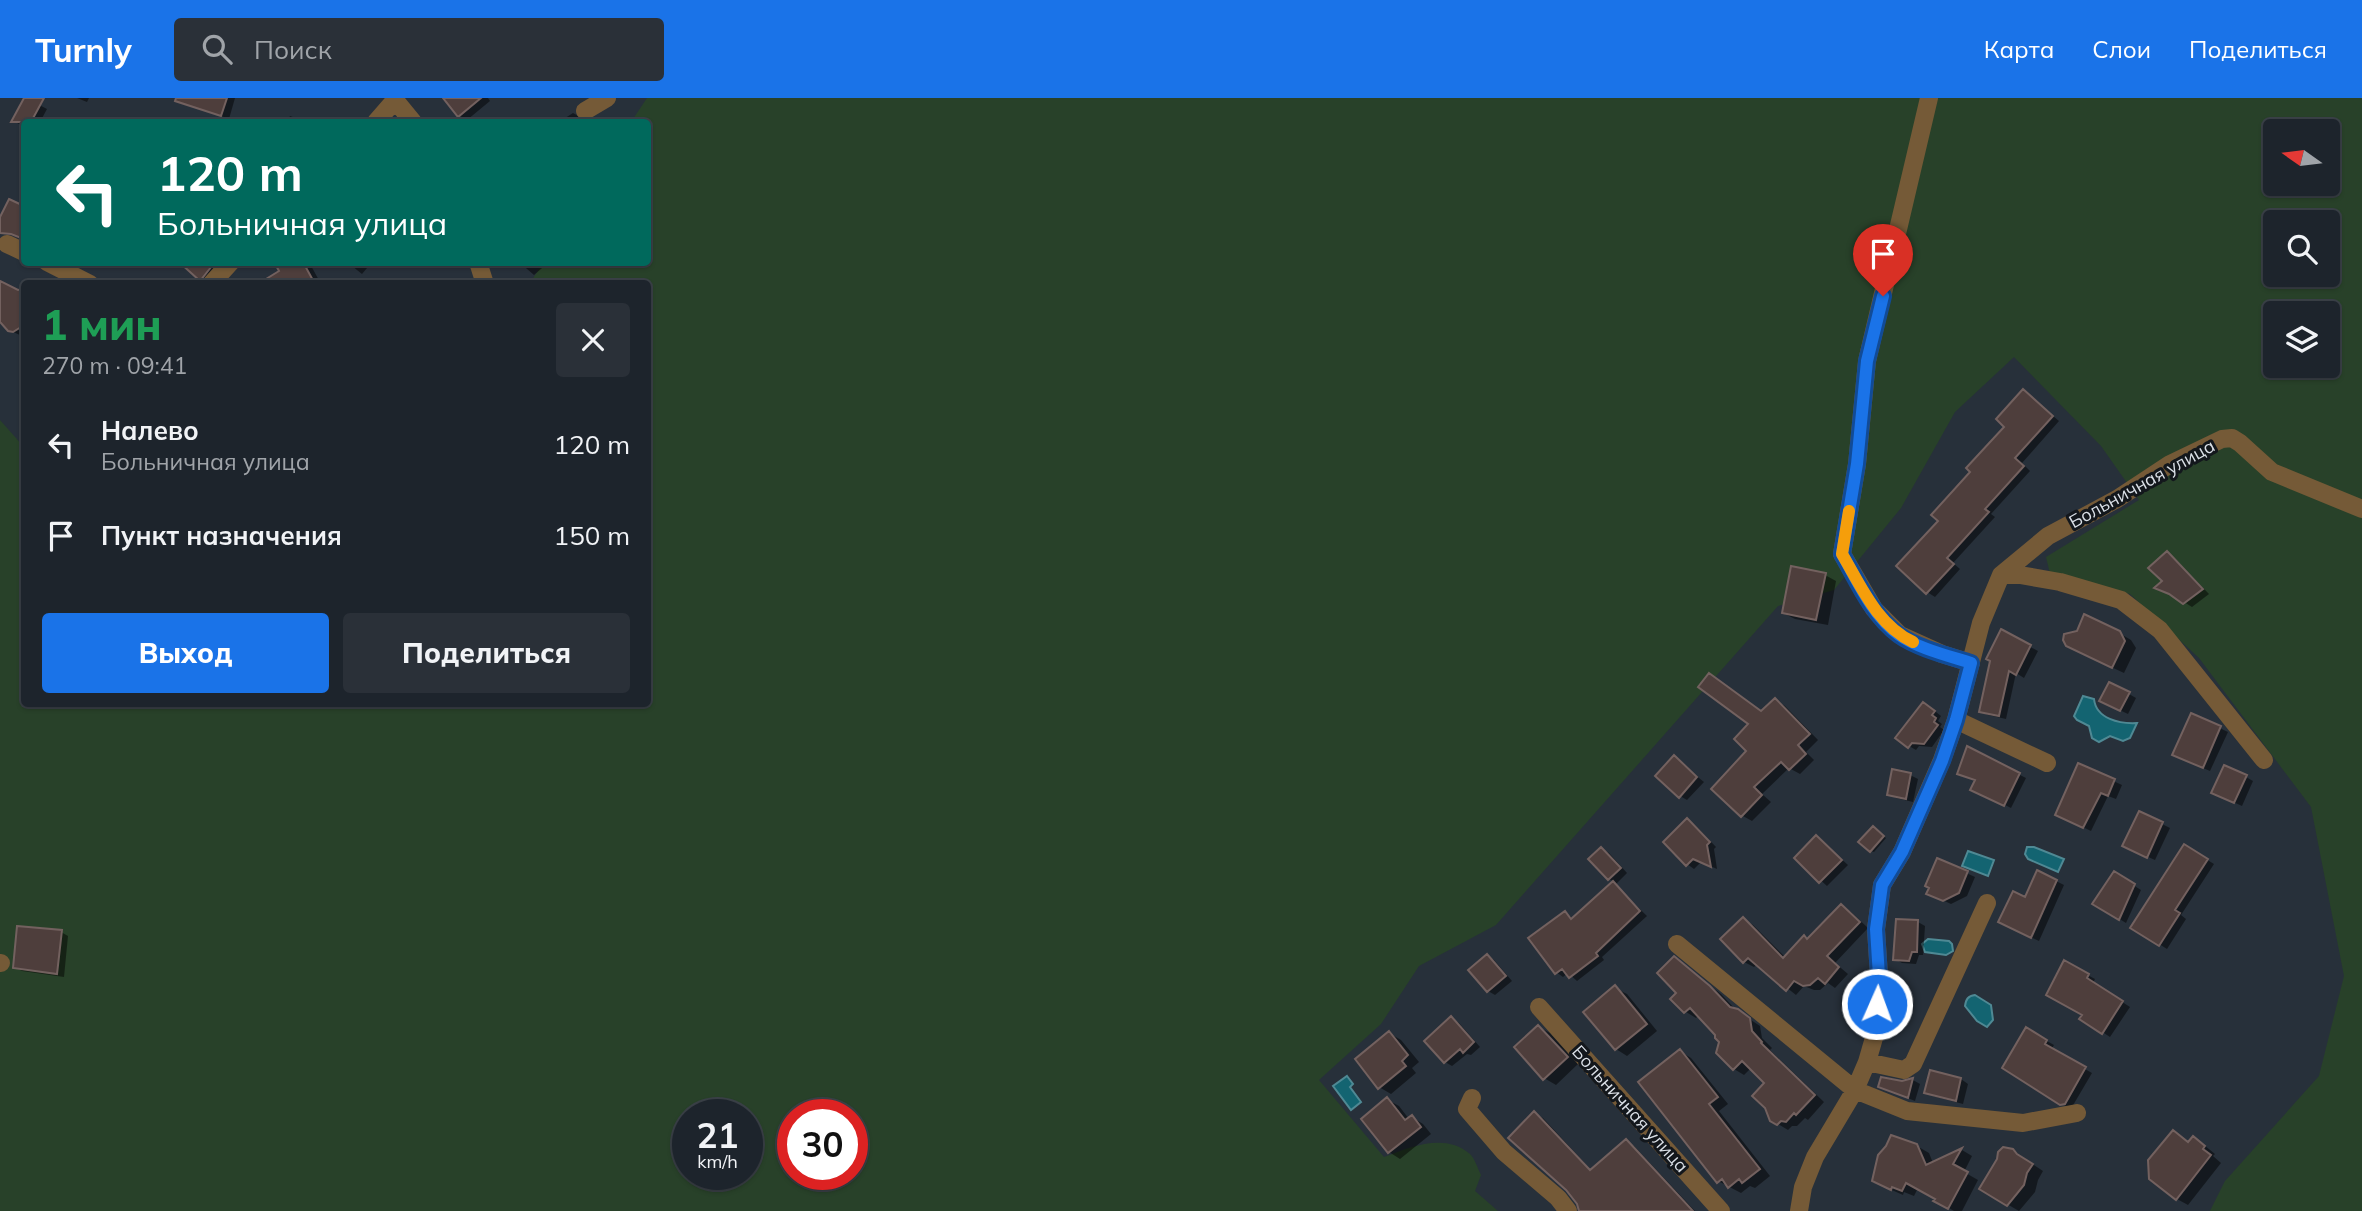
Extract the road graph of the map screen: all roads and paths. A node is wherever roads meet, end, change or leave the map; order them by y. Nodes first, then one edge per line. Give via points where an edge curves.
1 (607, 98) edge
2 (1929, 98) edge
3 (394, 99) edge
4 (585, 111) dead end
5 (378, 119) edge
6 (411, 119) edge
7 (7, 244) dead end
8 (21, 251) edge
9 (55, 266) edge
10 (227, 266) edge
11 (82, 280) edge
12 (215, 280) edge
13 (2362, 509) edge
14 (2001, 575) junction
15 (1971, 663) junction
16 (1956, 720) junction
17 (2264, 760) dead end
18 (2047, 763) dead end
19 (1987, 903) dead end
20 (1677, 944) dead end
21 (1539, 1007) dead end
22 (1867, 1062) junction
23 (1855, 1090) junction
24 (1472, 1098) dead end
25 (2077, 1112) dead end
26 (1569, 1211) edge
27 (1721, 1211) edge
28 (1799, 1211) edge

1 - 4 street
2 - 15 street via 1867,361 1842,554 1874,609 1900,635
3 - 5 street
3 - 6 street
7 - 8 street
9 - 11 street
10 - 12 street
13 - 14 street, Больничная улица via 2272,472 2241,443 2222,439 2048,536
14 - 15 street, Больничная улица via 1981,622
14 - 17 street via 2060,582 2121,600 2160,630
15 - 16 street, Больничная улица
16 - 18 street
16 - 22 street, Больничная улица via 1902,852 1882,885 1876,929 1876,1031
19 - 22 street via 1913,1064 1904,1070
20 - 23 street
21 - 27 street, Больничная улица
22 - 23 street, Больничная улица
23 - 25 street via 1907,1111 2023,1123
23 - 28 street, Больничная улица via 1815,1157
24 - 26 street via 1467,1110 1504,1152

